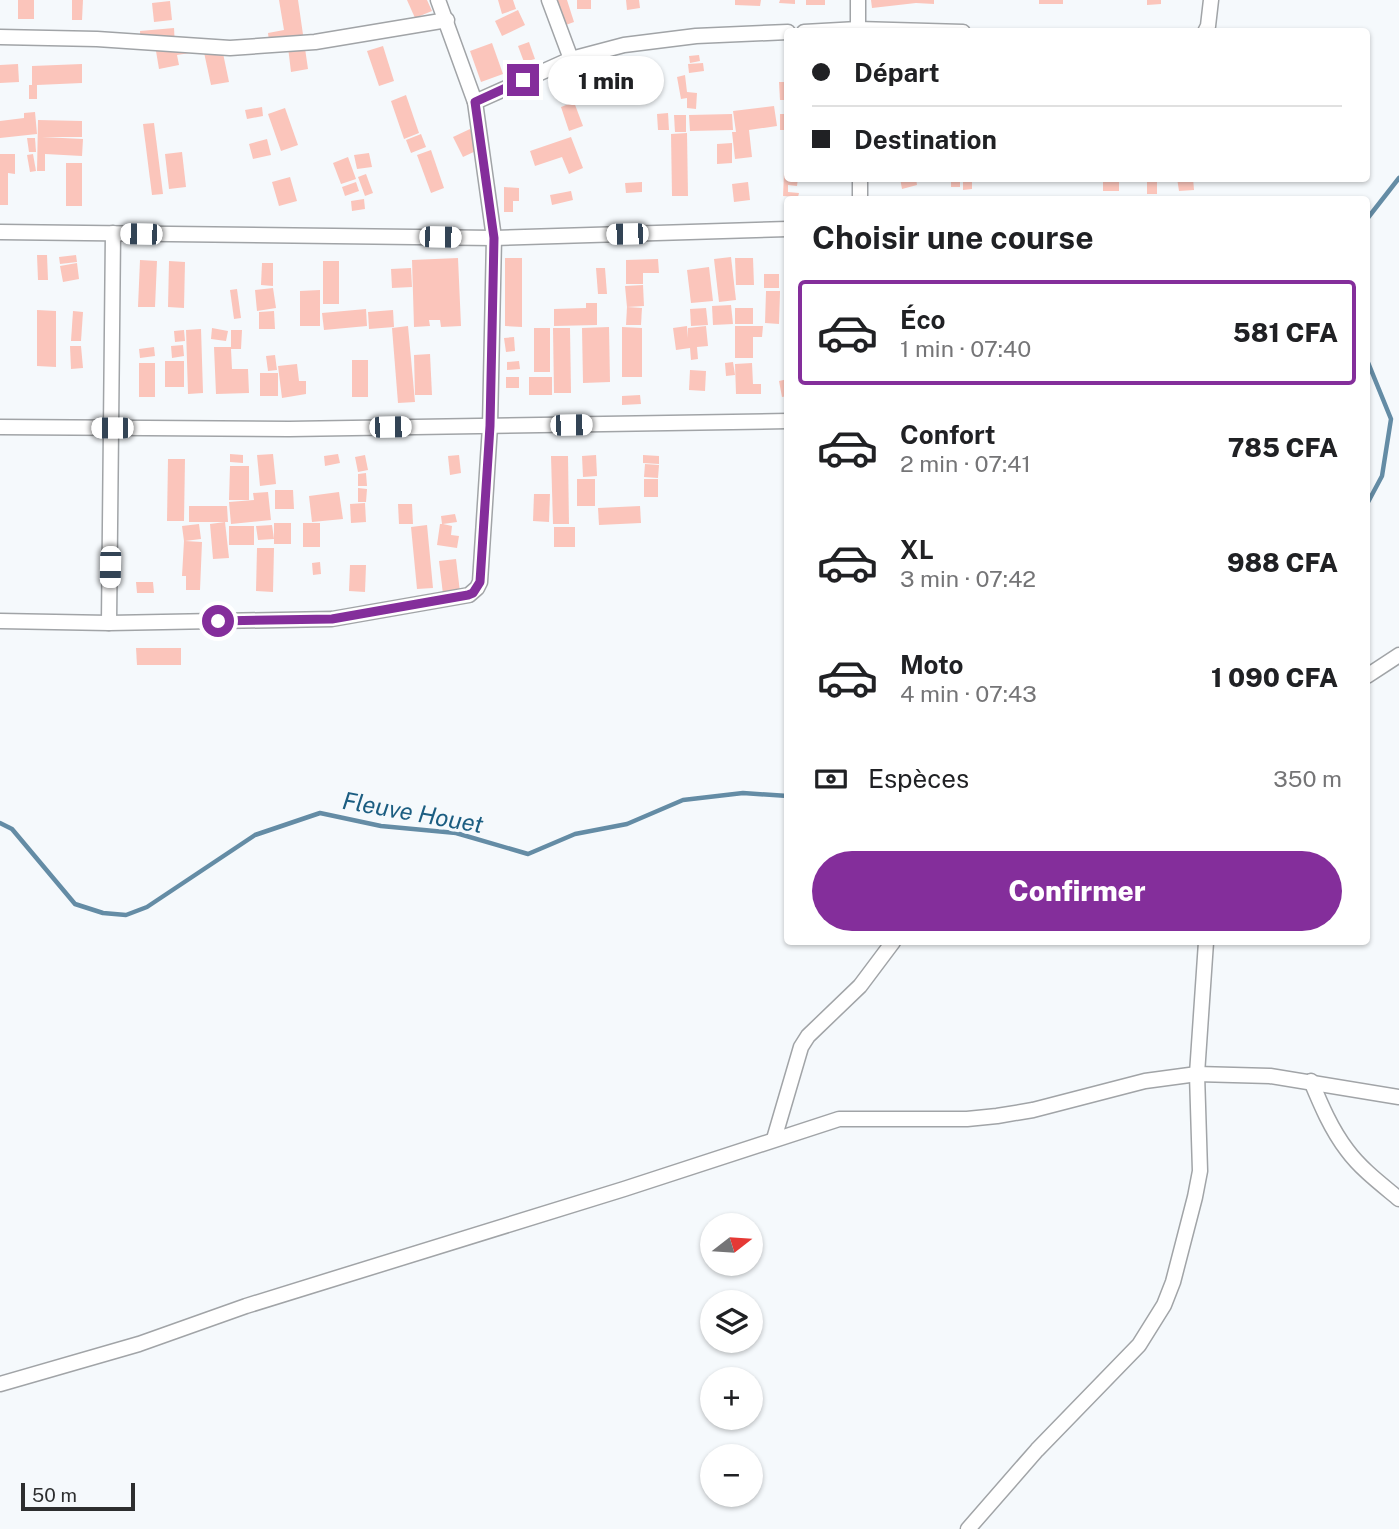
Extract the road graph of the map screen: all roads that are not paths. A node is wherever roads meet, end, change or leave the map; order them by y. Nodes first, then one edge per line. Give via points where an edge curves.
1 (438, 0) edge
2 (549, 0) edge
3 (858, 0) edge
4 (1211, 0) edge
5 (447, 20) junction
6 (858, 28) edge
7 (1207, 28) edge
8 (784, 32) edge
9 (0, 37) edge
10 (570, 59) junction
11 (475, 102) junction
12 (784, 229) edge
13 (0, 232) edge
14 (113, 233) junction
15 (494, 238) junction
16 (784, 421) edge
17 (490, 426) junction
18 (0, 427) edge
19 (112, 428) junction
20 (0, 621) edge
21 (109, 623) junction
22 (1399, 654) edge
23 (1370, 674) edge
24 (891, 945) edge
25 (1206, 945) edge
26 (1197, 1074) junction
27 (1311, 1082) junction
28 (1399, 1097) edge
29 (774, 1139) junction
30 (1399, 1199) edge
31 (0, 1384) edge
32 (968, 1529) edge

1 - 5 street
2 - 10 street
3 - 6 street
4 - 7 street
5 - 9 street via 315,42 230,48
5 - 11 street
8 - 10 street via 636,43
10 - 11 street
11 - 15 street
12 - 15 street
13 - 14 street
14 - 15 street
14 - 19 street
15 - 17 street
16 - 17 street
17 - 19 street
17 - 21 street via 480,582 473,593 332,619
18 - 19 street
19 - 21 street
20 - 21 street
22 - 23 street
24 - 29 street via 860,986 801,1047
25 - 26 street
26 - 27 street
26 - 29 street via 1144,1081 997,1116 839,1119
26 - 32 street via 1200,1171 1164,1305 1139,1345
27 - 28 street
27 - 30 street via 1347,1150
29 - 31 street via 139,1344

